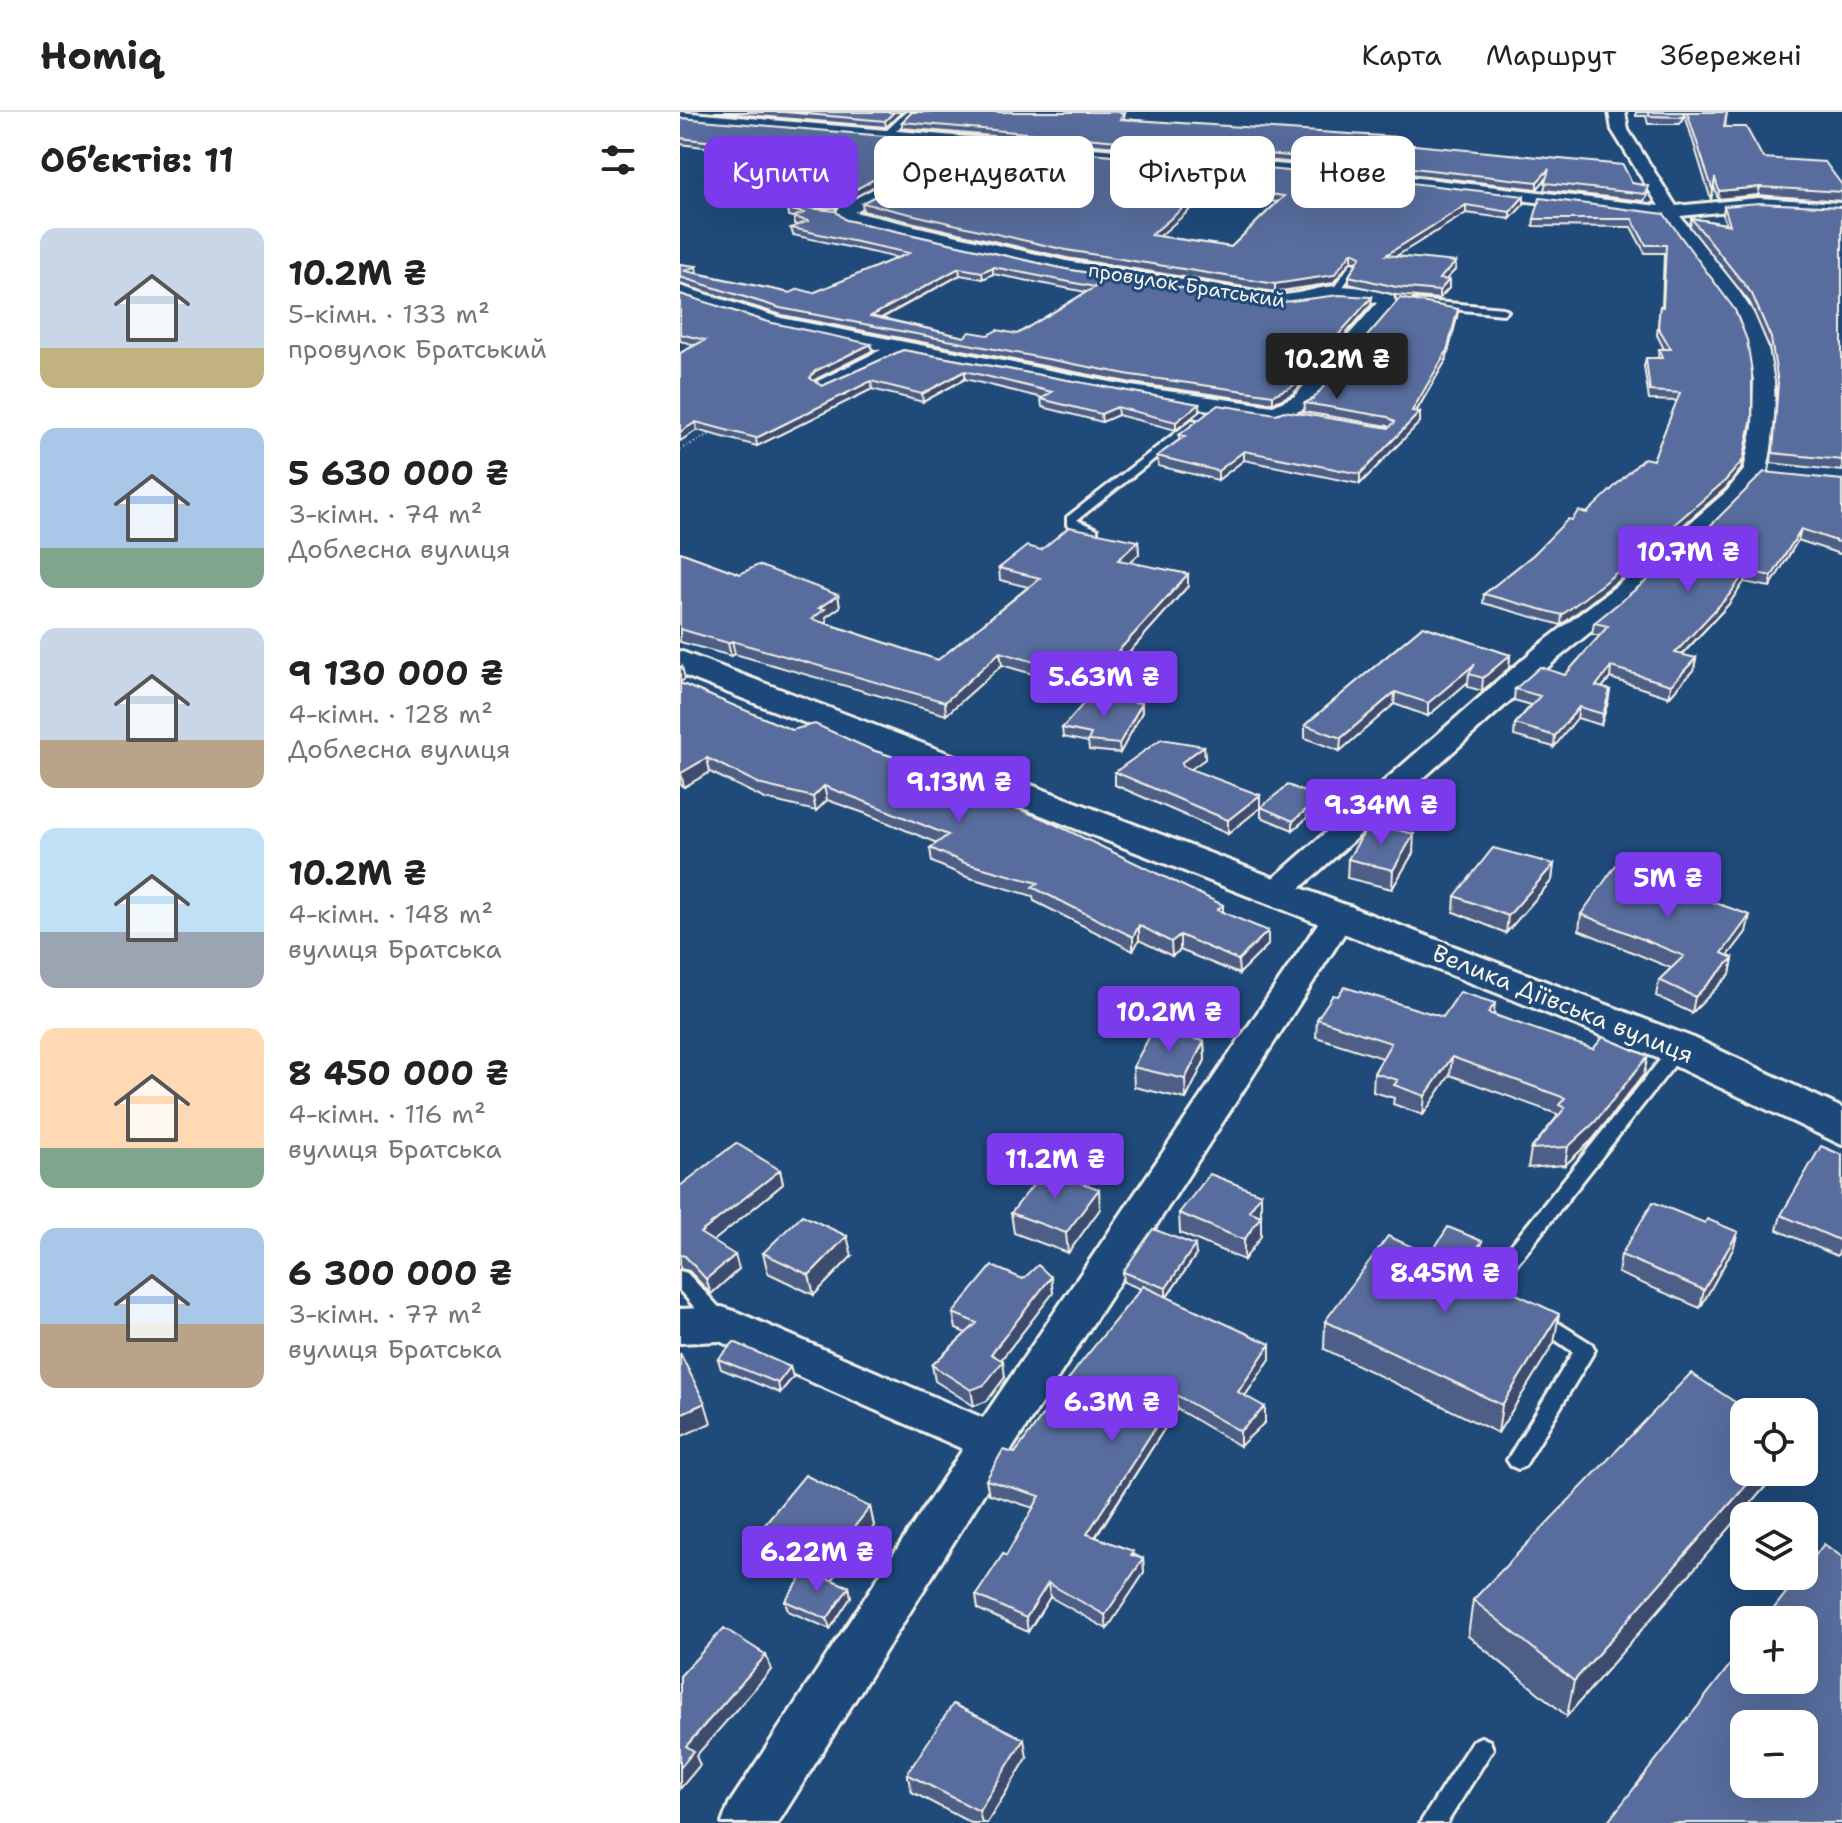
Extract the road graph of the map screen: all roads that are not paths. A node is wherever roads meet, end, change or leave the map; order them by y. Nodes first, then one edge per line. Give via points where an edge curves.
1 (910, 112) edge
2 (1617, 112) edge
3 (680, 116) edge
4 (707, 117) junction
5 (680, 129) edge
6 (889, 133) junction
7 (922, 136) edge
8 (1094, 152) edge
9 (874, 195) edge
10 (1842, 208) edge
11 (1668, 212) junction
12 (1354, 265) edge
13 (680, 292) edge
14 (1335, 292) junction
15 (1386, 300) junction
16 (1503, 311) dead end
17 (901, 348) junction
18 (825, 385) edge
19 (1217, 407) junction
20 (1755, 471) junction
21 (1784, 474) edge
22 (1093, 531) edge
23 (680, 662) edge
24 (1279, 890) junction
25 (1341, 914) junction
26 (1678, 1049) junction
27 (1842, 1128) edge
28 (680, 1278) edge
29 (722, 1324) junction
30 (680, 1326) edge
31 (992, 1442) junction
32 (1518, 1460) dead end
33 (1481, 1749) dead end
34 (748, 1823) edge
35 (1432, 1823) edge

1 - 6 lane
2 - 11 street via 1620,130 1664,197
3 - 4 street
4 - 5 street
4 - 6 street
6 - 7 street
8 - 11 street
9 - 14 street, провулок Братський via 840,214 1066,267 1262,299 1298,302
10 - 11 street via 1758,203
11 - 20 street via 1727,287 1758,347 1764,427
12 - 14 lane
13 - 17 street via 777,323
14 - 15 street, провулок Братський
15 - 16 lane
15 - 19 street via 1384,312 1286,414
17 - 18 street
17 - 19 street
19 - 22 lane via 1071,519
20 - 21 street
20 - 24 street via 1714,515 1547,653
23 - 24 street, Велика Діївська вулиця
24 - 25 street, Велика Діївська вулиця
25 - 26 street, Велика Діївська вулиця
25 - 31 street
26 - 27 street, Велика Діївська вулиця
26 - 32 lane via 1490,1285 1585,1350
28 - 29 lane
29 - 30 street
29 - 31 street
31 - 34 street
33 - 35 lane

